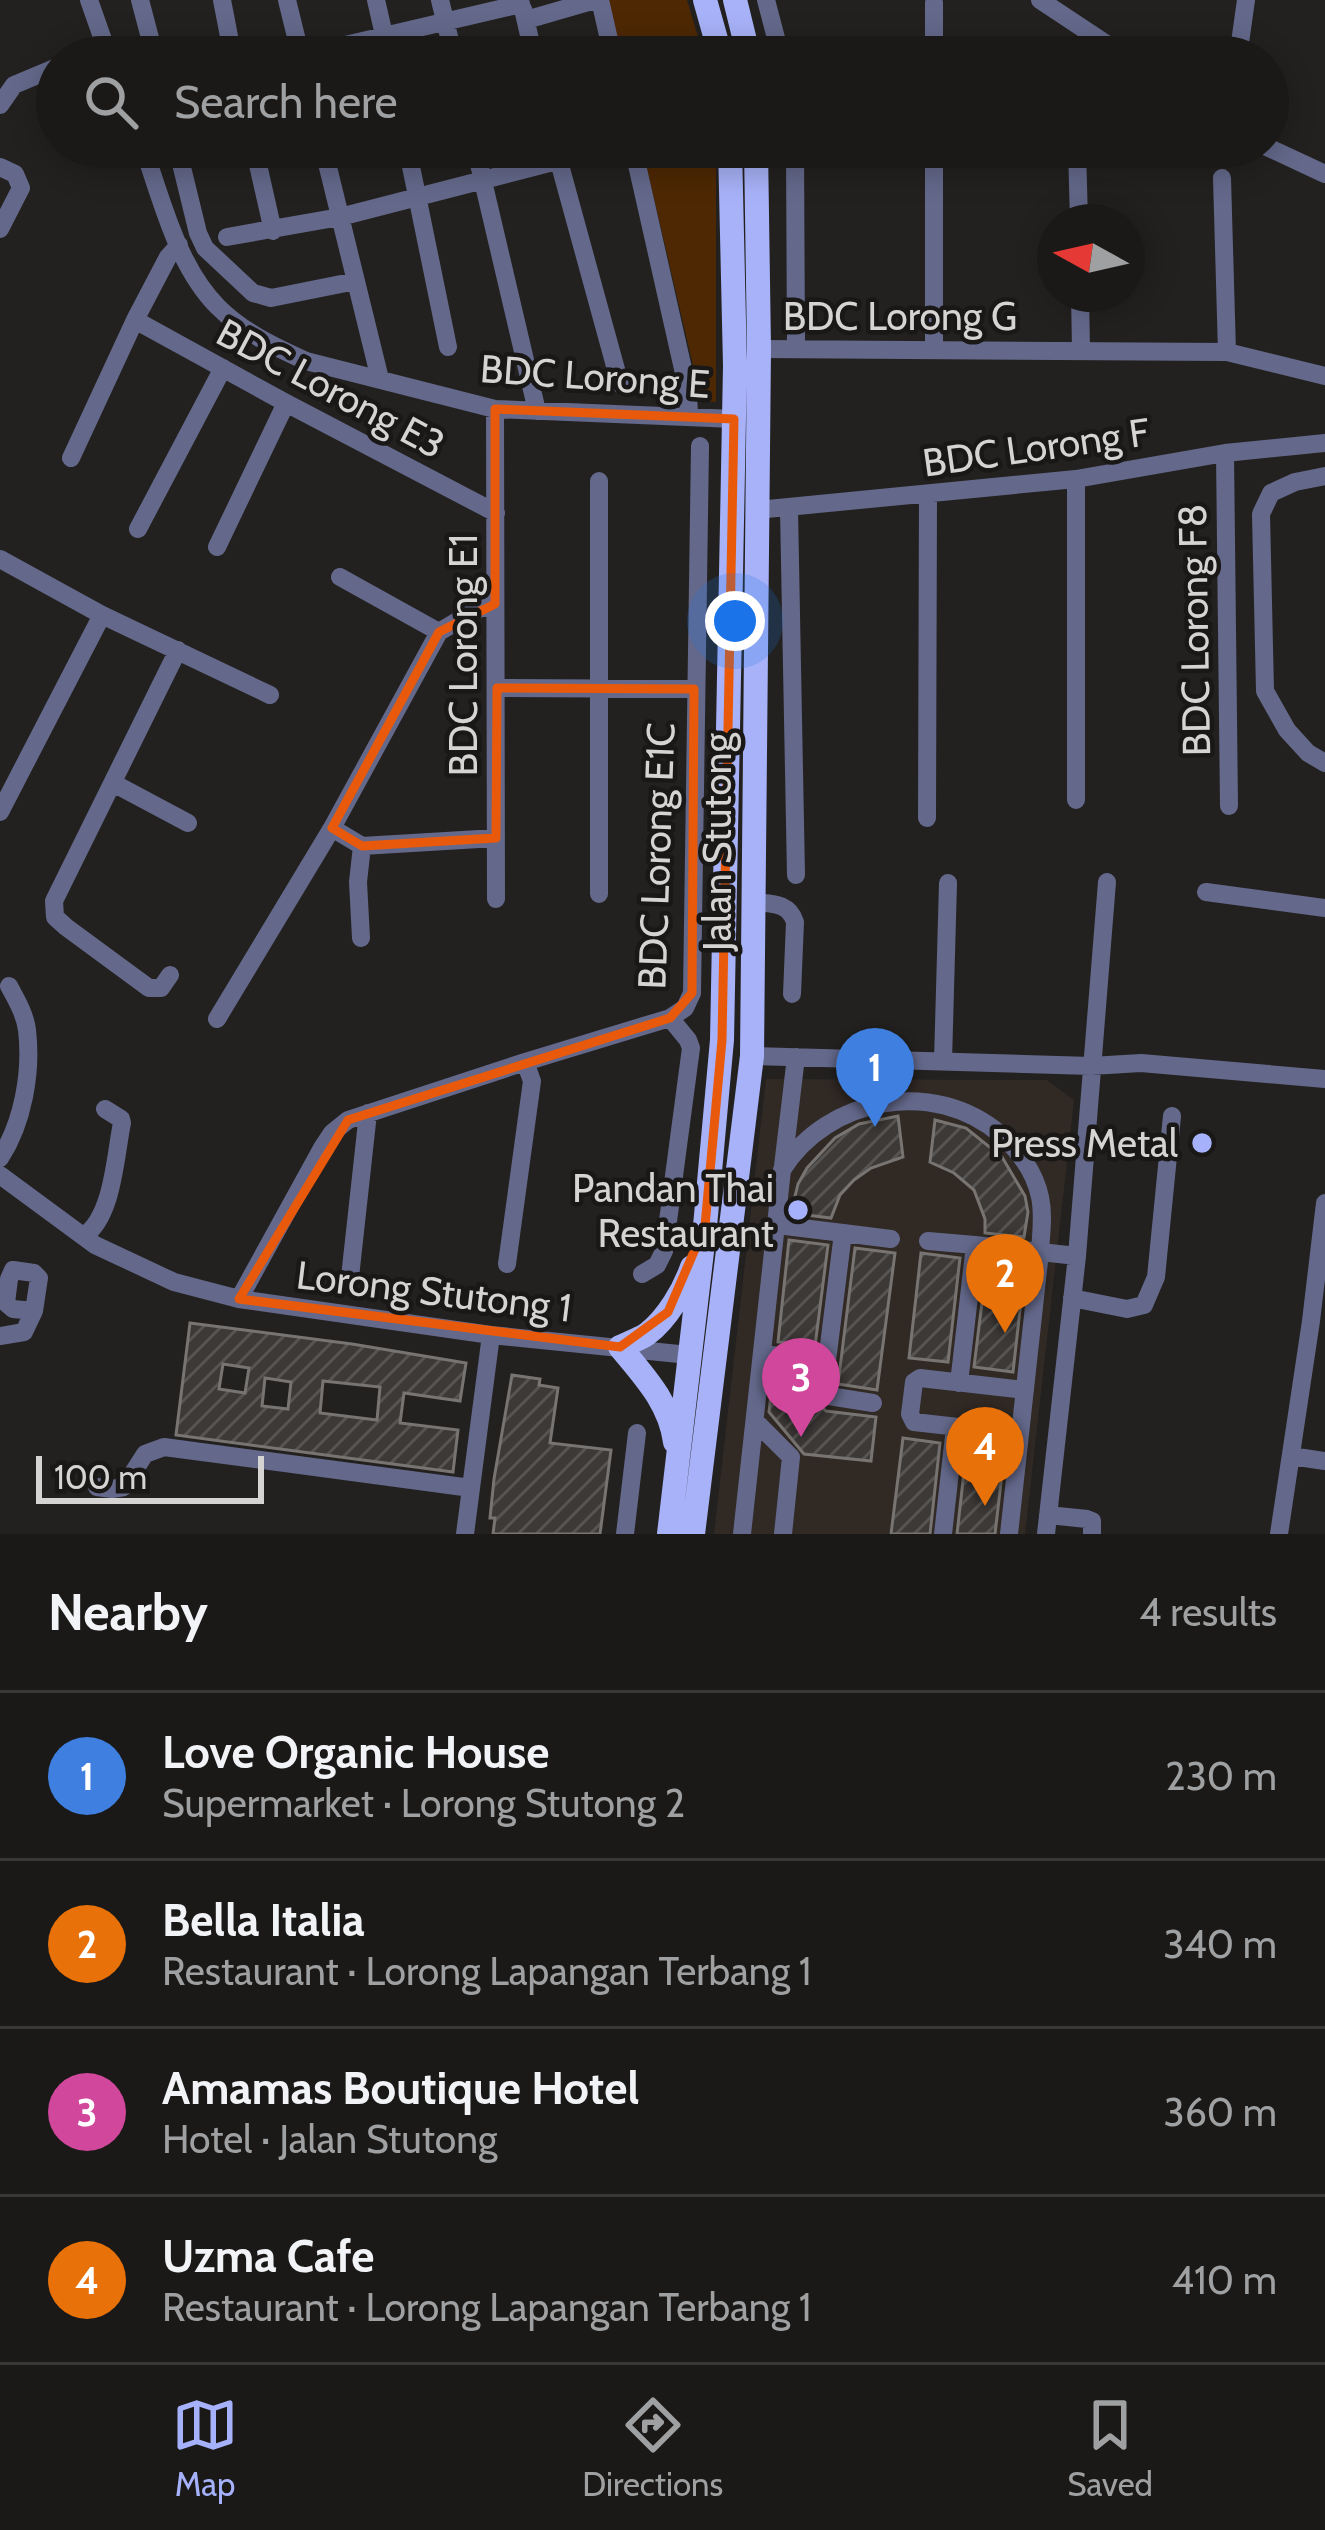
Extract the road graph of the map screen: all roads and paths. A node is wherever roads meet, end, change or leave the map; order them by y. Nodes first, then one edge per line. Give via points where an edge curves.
1 (89, 0) edge
2 (140, 0) edge
3 (222, 0) edge
4 (287, 0) edge
5 (376, 0) edge
6 (440, 0) edge
7 (597, 0) edge
8 (705, 0) edge
9 (735, 0) edge
10 (766, 0) edge
11 (1246, 0) edge
12 (934, 3) edge
13 (1051, 3) edge
14 (522, 8) edge
15 (446, 24) junction
16 (99, 36) edge
17 (149, 36) edge
18 (229, 36) edge
19 (295, 36) edge
20 (384, 36) edge
21 (415, 36) edge
22 (449, 36) edge
23 (607, 36) edge
24 (715, 36) edge
25 (744, 36) edge
26 (775, 36) edge
27 (934, 36) edge
28 (1097, 36) edge
29 (1241, 36) edge
30 (36, 76) edge
31 (0, 105) edge
32 (1289, 157) edge
33 (0, 167) edge
34 (151, 168) edge
35 (182, 168) edge
36 (259, 168) edge
37 (328, 168) edge
38 (411, 168) edge
39 (480, 168) edge
40 (520, 168) edge
41 (561, 168) edge
42 (638, 168) edge
43 (730, 168) edge
44 (756, 168) edge
45 (795, 168) edge
46 (934, 168) edge
47 (1077, 168) edge
48 (1325, 174) edge
49 (1222, 178) dead end
50 (483, 182) junction
51 (417, 198) junction
52 (1078, 204) edge
53 (340, 217) junction
54 (0, 229) edge
55 (273, 231) junction
56 (227, 237) dead end
57 (179, 244) junction
58 (356, 281) junction
59 (1080, 312) edge
60 (135, 320) junction
61 (448, 347) dead end
62 (759, 349) junction
63 (796, 350) junction
64 (934, 350) junction
65 (1081, 350) junction
66 (1227, 352) junction
67 (735, 366) junction
68 (223, 368) junction
69 (1325, 376) edge
70 (380, 379) junction
71 (620, 384) dead end
72 (286, 403) junction
73 (495, 410) junction
74 (537, 411) junction
75 (689, 416) junction
76 (734, 419) junction
77 (1325, 443) edge
78 (700, 446) dead end
79 (1225, 453) junction
80 (71, 458) dead end
81 (1325, 476) edge
82 (1076, 479) junction
83 (599, 481) dead end
84 (928, 496) junction
85 (789, 509) junction
86 (756, 510) junction
87 (496, 513) junction
88 (138, 529) dead end
89 (217, 547) dead end
90 (0, 560) edge
91 (340, 577) dead end
92 (495, 604) junction
93 (102, 615) junction
94 (439, 632) junction
95 (178, 650) junction
96 (497, 688) junction
97 (598, 688) junction
98 (694, 689) junction
99 (270, 695) dead end
100 (1325, 763) edge
101 (113, 783) junction
102 (1076, 800) dead end
103 (1229, 806) dead end
104 (0, 812) edge
105 (928, 818) dead end
106 (188, 823) dead end
107 (332, 828) junction
108 (496, 838) junction
109 (362, 846) junction
110 (796, 875) dead end
111 (1107, 882) dead end
112 (948, 883) dead end
113 (1206, 892) dead end
114 (599, 894) dead end
115 (496, 899) dead end
116 (753, 902) junction
117 (1325, 908) edge
118 (361, 938) dead end
119 (170, 976) dead end
120 (9, 986) dead end
121 (792, 994) dead end
122 (218, 1018) dead end
123 (670, 1018) junction
124 (752, 1056) junction
125 (796, 1057) junction
126 (525, 1061) junction
127 (944, 1061) junction
128 (1091, 1066) junction
129 (1325, 1079) edge
130 (105, 1109) dead end
131 (368, 1113) junction
132 (1172, 1116) dead end
133 (0, 1158) edge
134 (738, 1164) junction
135 (782, 1170) junction
136 (0, 1175) edge
137 (1325, 1203) edge
138 (777, 1225) junction
139 (705, 1226) junction
140 (842, 1233) junction
141 (84, 1235) junction
142 (891, 1239) dead end
143 (928, 1241) dead end
144 (975, 1245) junction
145 (1040, 1252) junction
146 (1077, 1256) junction
147 (507, 1264) dead end
148 (642, 1274) dead end
149 (350, 1277) dead end
150 (1072, 1298) junction
151 (239, 1299) junction
152 (34, 1311) dead end
153 (1318, 1322) edge
154 (491, 1335) junction
155 (0, 1336) edge
156 (620, 1347) junction
157 (689, 1353) junction
158 (762, 1354) junction
159 (827, 1361) junction
160 (959, 1383) junction
161 (1025, 1390) junction
162 (873, 1402) dead end
163 (755, 1421) junction
164 (955, 1427) junction
165 (637, 1432) dead end
166 (1020, 1434) junction
167 (1291, 1456) junction
168 (1325, 1461) edge
169 (678, 1462) junction
170 (97, 1487) dead end
171 (471, 1488) junction
172 (1047, 1524) edge
173 (464, 1534) edge
174 (625, 1534) edge
175 (669, 1534) edge
176 (694, 1534) edge
177 (742, 1534) edge
178 (783, 1534) edge
179 (943, 1534) edge
180 (1009, 1534) edge
181 (1092, 1534) edge
182 (1279, 1534) edge

1 - 16 street
2 - 17 street
3 - 18 street
4 - 19 street
5 - 20 street
6 - 15 street
7 - 14 street
7 - 23 street
8 - 24 main road
9 - 25 main road
10 - 26 street
11 - 29 street
12 - 27 street
13 - 28 street
14 - 15 street
15 - 21 street
15 - 22 street
30 - 31 street via 14,85
32 - 48 street
33 - 54 street via 21,188
34 - 57 street, BDC Lorong E
35 - 58 street via 205,248 253,293 271,298
36 - 55 street
37 - 53 street
38 - 51 street
39 - 50 street
40 - 50 street
41 - 71 street
42 - 75 street
43 - 67 main road, Jalan Stutong
44 - 62 main road, Jalan Stutong
45 - 63 street
46 - 64 street
47 - 52 street
49 - 66 street
50 - 51 street
50 - 74 street
51 - 53 street
51 - 61 street
53 - 55 street
53 - 58 street
55 - 56 street
57 - 60 street
57 - 70 street, BDC Lorong E via 217,306 256,336 306,361
58 - 70 street
59 - 65 street
60 - 68 street, BDC Lorong E3
60 - 80 street
62 - 63 street, BDC Lorong G
62 - 67 main road
62 - 86 main road, Jalan Stutong
63 - 64 street, BDC Lorong G
64 - 65 street, BDC Lorong G
65 - 66 street, BDC Lorong G
66 - 69 street, BDC Lorong G
67 - 76 main road, Jalan Stutong
68 - 72 street, BDC Lorong E3
68 - 88 street
70 - 73 street, BDC Lorong E
72 - 87 street, BDC Lorong E3
72 - 89 street
73 - 74 street, BDC Lorong E
73 - 87 street, BDC Lorong E1
74 - 75 street, BDC Lorong E
75 - 76 street, BDC Lorong E
76 - 139 main road, Jalan Stutong via 722,1040
77 - 79 street, BDC Lorong F
78 - 98 street, BDC Lorong E1C
79 - 82 street, BDC Lorong F
79 - 103 street, BDC Lorong F8
81 - 100 street via 1271,494 1261,514 1261,605 1265,691 1287,730
82 - 84 street, BDC Lorong F
82 - 102 street
83 - 97 street
84 - 85 street, BDC Lorong F
84 - 105 street
85 - 86 street, BDC Lorong F
85 - 110 street
86 - 116 main road, Jalan Stutong
87 - 92 street, BDC Lorong E1
90 - 93 street
91 - 94 street
92 - 94 street
92 - 96 street, BDC Lorong E1
93 - 95 street
93 - 104 street
94 - 107 street
95 - 99 street
95 - 101 street
96 - 97 street
96 - 108 street, BDC Lorong E1
97 - 98 street
97 - 114 street
98 - 123 street, BDC Lorong E1C via 692,993
101 - 106 street
101 - 119 street via 54,901 56,917 149,988
107 - 109 street
107 - 122 street
108 - 109 street
108 - 115 street, BDC Lorong E1
109 - 118 street
111 - 128 street
112 - 127 street
113 - 117 street
116 - 121 street via 793,912
116 - 124 main road, Jalan Stutong
120 - 133 street via 27,1028 25,1091
123 - 126 street
123 - 148 street via 691,1048 664,1251
124 - 125 street
124 - 134 main road, Jalan Stutong
125 - 127 street
125 - 135 street
126 - 131 street
126 - 147 street via 532,1081
127 - 128 street
128 - 129 street
128 - 146 street
130 - 141 street via 122,1123 104,1212
131 - 149 street
131 - 151 street via 332,1133
132 - 150 street via 1156,1277 1144,1305 1126,1310
134 - 157 main road via 724,1216 713,1335
134 - 176 main road, Jalan Stutong
135 - 138 street
135 - 145 street via 833,1120 881,1103 937,1104 991,1126 1028,1167 1043,1214
136 - 141 street, Lorong Stutong 1
137 - 153 street
138 - 140 street
138 - 158 street
139 - 156 main road via 668,1312
139 - 157 main road, Jalan Stutong
140 - 142 street
140 - 159 street
141 - 151 street, Lorong Stutong 1 via 158,1276
143 - 144 street
144 - 145 street
144 - 160 street
145 - 146 street
145 - 161 street
146 - 150 street
150 - 172 street
151 - 154 street, Lorong Stutong 1
152 - 155 street via 24,1332
153 - 167 street
154 - 156 street, Lorong Stutong 1
154 - 171 street
156 - 157 street, Lorong Stutong 1
156 - 169 main road via 663,1403
157 - 169 main road, Jalan Stutong
158 - 159 street
158 - 163 street
159 - 162 street via 829,1396
160 - 161 street
160 - 164 street via 916,1379 910,1414 914,1422
161 - 166 street
163 - 177 street
163 - 178 street via 790,1457
164 - 166 street
164 - 179 street
165 - 174 street
166 - 180 street
167 - 168 street
167 - 182 street
169 - 175 main road, Jalan Stutong
170 - 171 street via 124,1487 145,1454 164,1447
171 - 173 street
172 - 181 street via 1087,1519

